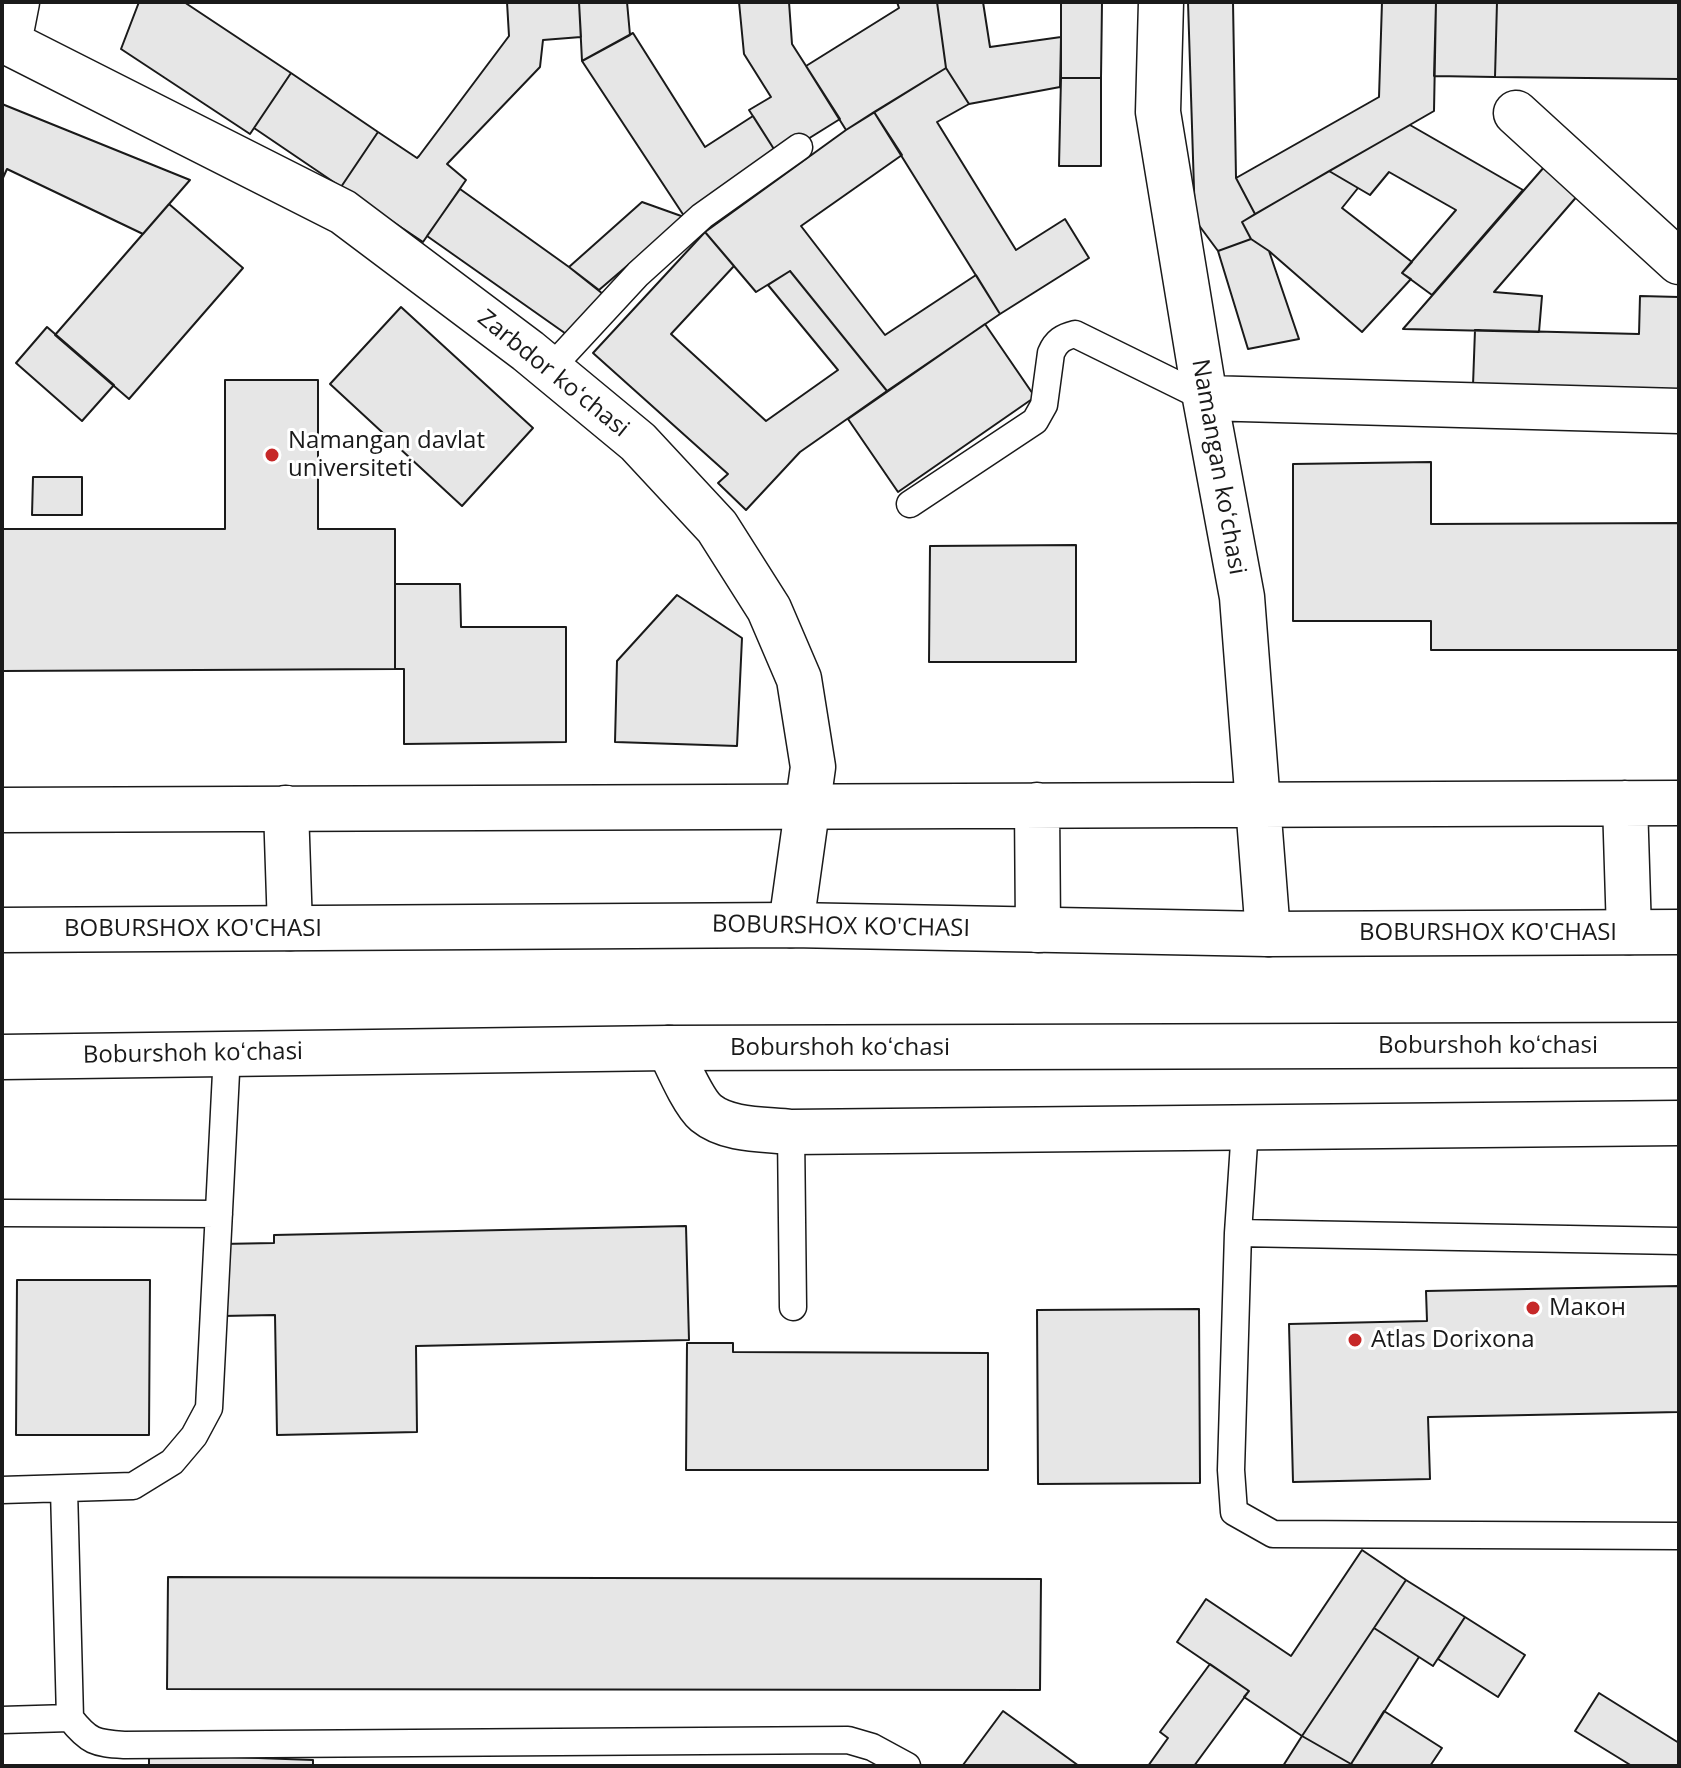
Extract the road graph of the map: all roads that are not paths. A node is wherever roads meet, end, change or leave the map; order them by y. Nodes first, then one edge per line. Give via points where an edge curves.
1 (1161, 2) edge
2 (9, 29) edge
3 (1516, 113) dead end
4 (799, 147) dead end
5 (1679, 262) edge
6 (550, 369) junction
7 (1205, 398) junction
8 (1679, 411) edge
9 (910, 504) dead end
10 (1625, 803) junction
11 (1679, 803) edge
12 (1037, 805) junction
13 (1258, 805) junction
14 (807, 807) junction
15 (286, 808) junction
16 (2, 810) edge
17 (791, 925) junction
18 (290, 928) junction
19 (2, 930) edge
20 (1038, 930) junction
21 (1629, 932) junction
22 (1679, 932) edge
23 (1268, 934) junction
24 (1679, 1045) edge
25 (669, 1048) junction
26 (227, 1053) junction
27 (2, 1057) edge
28 (1679, 1123) edge
29 (1245, 1128) junction
30 (791, 1132) junction
31 (2, 1213) edge
32 (219, 1214) junction
33 (1238, 1233) junction
34 (1679, 1241) edge
35 (793, 1307) dead end
36 (64, 1489) junction
37 (2, 1490) edge
38 (1679, 1536) edge
39 (70, 1718) junction
40 (2, 1720) edge
41 (907, 1766) edge

1 - 7 street, Namangan koʻchasi via 1158,112
2 - 6 street, Zarbdor koʻchasi via 343,212
3 - 5 street
4 - 6 lane via 702,216 638,274
6 - 14 street, Zarbdor koʻchasi via 638,442 717,527 769,609 799,679 813,767
7 - 8 street
7 - 9 lane via 1075,334 1062,338 1051,353 1044,405 1035,421
7 - 13 street, Namangan koʻchasi via 1242,597
10 - 11 street
10 - 13 street
10 - 21 street
12 - 13 street
12 - 14 street
12 - 20 street
13 - 23 street, Namangan koʻchasi
14 - 15 street
14 - 17 street, Zarbdor koʻchasi
15 - 16 street
15 - 18 street
17 - 18 street, BOBURSHOX KO'CHASI
17 - 20 street, BOBURSHOX KO'CHASI
18 - 19 street, BOBURSHOX KO'CHASI
20 - 23 street, BOBURSHOX KO'CHASI
21 - 22 street, BOBURSHOX KO'CHASI
21 - 23 street, BOBURSHOX KO'CHASI
24 - 25 street, Boburshoh koʻchasi
25 - 26 street, Boburshoh koʻchasi
25 - 30 street via 705,1113 734,1127
26 - 27 street, Boburshoh koʻchasi
26 - 32 lane
28 - 29 street
29 - 30 street
29 - 33 lane
30 - 35 lane
31 - 32 lane
32 - 36 lane via 209,1408 194,1436 172,1462 133,1486
33 - 34 lane
33 - 38 lane via 1234,1512 1273,1534
36 - 37 lane
36 - 39 lane
39 - 40 lane
39 - 41 lane via 83,1735 100,1744 848,1740

